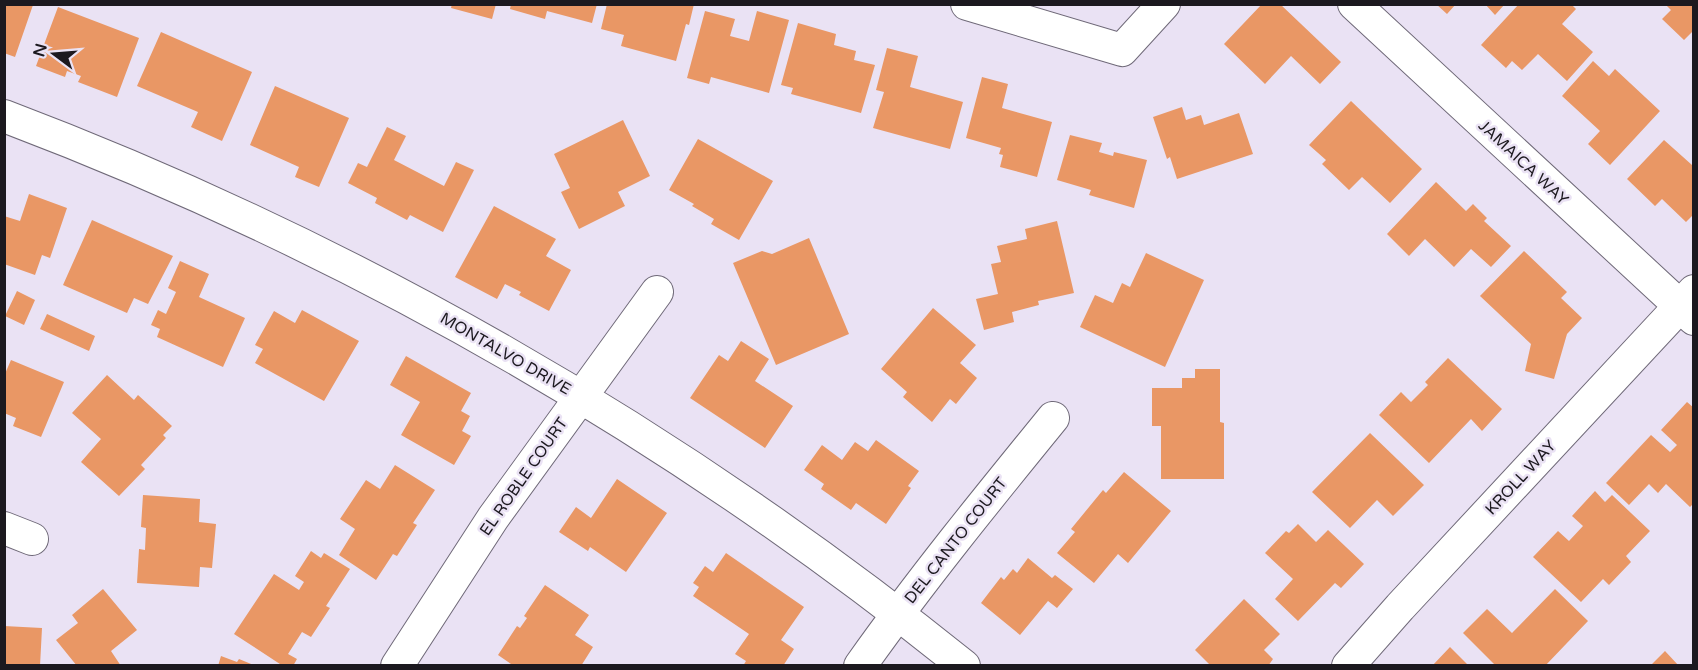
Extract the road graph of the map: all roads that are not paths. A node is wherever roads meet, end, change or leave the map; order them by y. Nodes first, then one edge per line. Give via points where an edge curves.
1 (967, 4) edge
2 (1164, 4) edge
3 (1354, 4) edge
4 (4, 116) edge
5 (657, 292) dead end
6 (1689, 305) edge
7 (580, 395) junction
8 (1053, 418) dead end
9 (898, 612) junction
10 (397, 666) edge
11 (860, 666) edge
12 (964, 666) edge
13 (1348, 666) edge

1 - 2 street via 1122,50
3 - 6 street, JAMAICA WAY
4 - 7 street, MONTALVO DRIVE via 182,187 316,250 423,305
5 - 7 street, EL ROBLE COURT
6 - 13 street, KROLL WAY
7 - 9 street, MONTALVO DRIVE via 711,478
7 - 10 street, EL ROBLE COURT via 493,518
8 - 9 street, DEL CANTO COURT
9 - 11 street, DEL CANTO COURT
9 - 12 street, MONTALVO DRIVE

